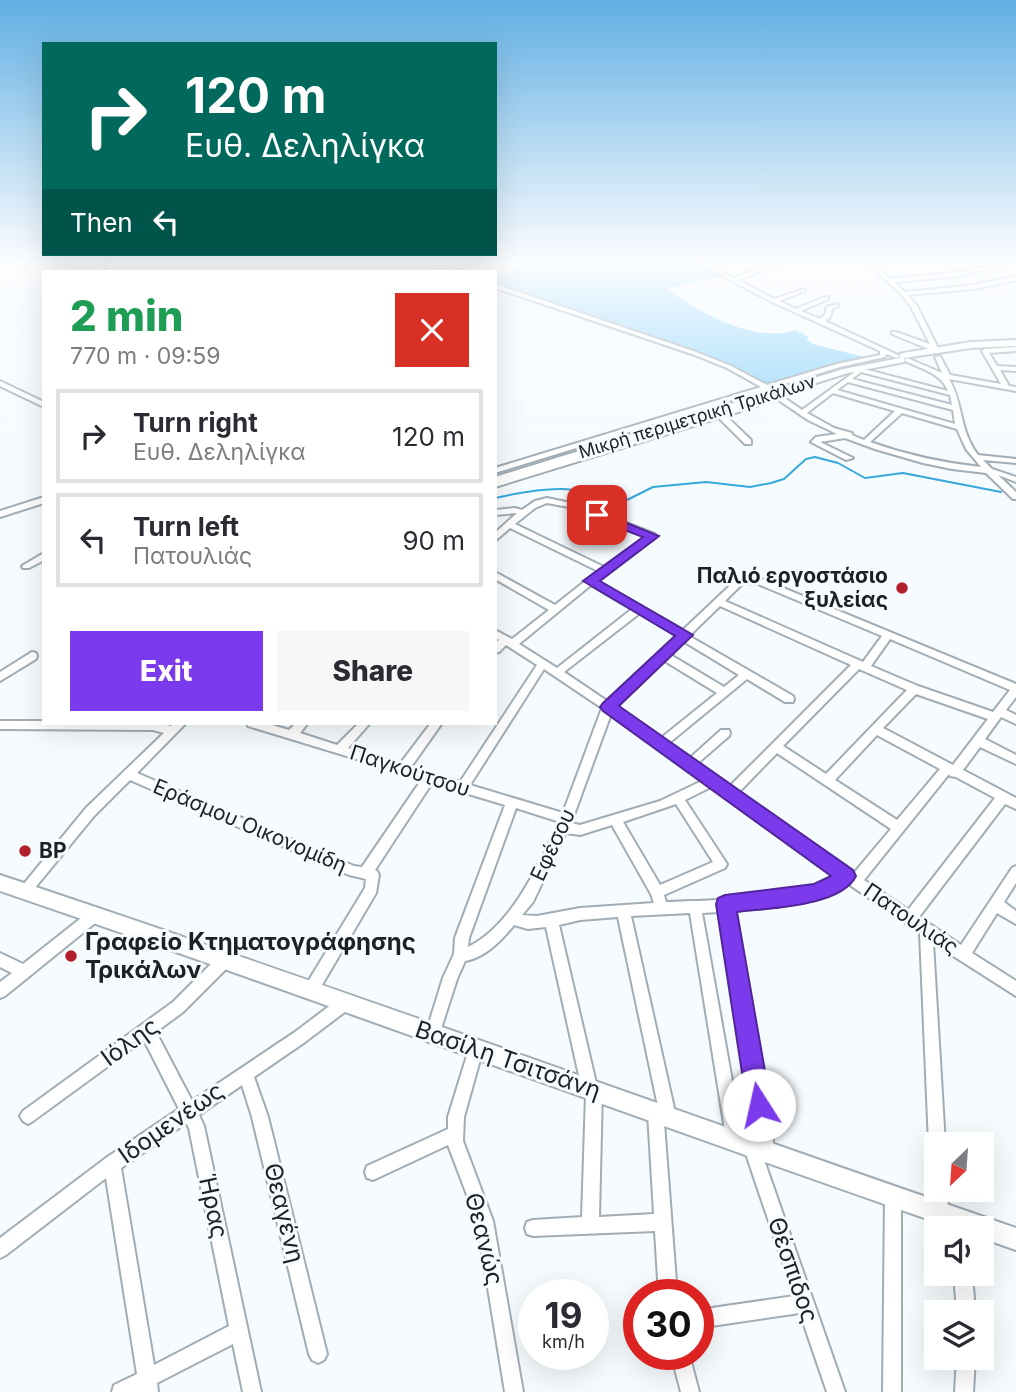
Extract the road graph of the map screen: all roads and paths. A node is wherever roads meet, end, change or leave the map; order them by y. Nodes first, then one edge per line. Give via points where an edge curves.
1 (617, 327) edge
2 (831, 327) edge
3 (925, 327) edge
4 (894, 333) dead end
5 (1016, 346) edge
6 (883, 350) junction
7 (936, 352) junction
8 (902, 358) junction
9 (994, 368) junction
10 (1016, 369) edge
11 (946, 378) junction
12 (846, 380) junction
13 (0, 383) edge
14 (1007, 388) junction
15 (1016, 389) edge
16 (832, 391) junction
17 (775, 394) junction
18 (952, 394) junction
19 (42, 404) edge
20 (954, 408) junction
21 (900, 411) junction
22 (804, 412) junction
23 (722, 416) junction
24 (703, 422) dead end
25 (958, 427) junction
26 (849, 435) junction
27 (748, 442) dead end
28 (865, 443) junction
29 (849, 457) dead end
30 (976, 457) junction
31 (1016, 461) edge
32 (988, 470) junction
33 (497, 477) edge
34 (497, 477) edge
35 (1013, 484) edge
36 (1016, 497) edge
37 (42, 501) edge
38 (497, 513) edge
39 (525, 513) junction
40 (0, 514) edge
41 (510, 525) junction
42 (497, 536) edge
43 (42, 557) edge
44 (26, 566) dead end
45 (605, 571) junction
46 (497, 576) edge
47 (590, 581) junction
48 (720, 602) junction
49 (639, 609) junction
50 (555, 610) junction
51 (888, 634) junction
52 (685, 636) junction
53 (504, 639) edge
54 (663, 655) junction
55 (32, 656) dead end
56 (543, 663) junction
57 (861, 665) junction
58 (558, 672) junction
59 (747, 674) junction
60 (0, 677) edge
61 (1016, 688) edge
62 (914, 689) junction
63 (725, 693) junction
64 (789, 699) dead end
65 (608, 707) junction
66 (997, 714) junction
67 (1016, 720) edge
68 (0, 725) edge
69 (261, 725) edge
70 (301, 725) edge
71 (363, 725) edge
72 (436, 725) edge
73 (177, 727) edge
74 (876, 729) junction
75 (293, 733) junction
76 (724, 733) dead end
77 (978, 741) junction
78 (661, 744) junction
79 (776, 747) junction
80 (341, 748) junction
81 (1016, 760) edge
82 (690, 764) junction
83 (402, 770) junction
84 (950, 771) junction
85 (128, 774) junction
86 (429, 778) junction
87 (713, 780) junction
88 (827, 780) junction
89 (462, 788) junction
90 (730, 793) junction
91 (1003, 797) junction
92 (678, 799) junction
93 (512, 803) junction
94 (1016, 804) edge
95 (615, 819) junction
96 (565, 823) junction
97 (899, 828) junction
98 (1016, 872) edge
99 (369, 875) junction
100 (851, 879) junction
101 (9, 887) edge
102 (657, 892) junction
103 (725, 904) junction
104 (995, 904) junction
105 (695, 907) junction
106 (662, 909) junction
107 (623, 911) junction
108 (95, 915) junction
109 (910, 918) junction
110 (1016, 918) edge
111 (512, 919) junction
112 (551, 919) junction
113 (926, 929) junction
114 (963, 954) junction
115 (461, 955) junction
116 (0, 960) edge
117 (226, 960) junction
118 (23, 972) junction
119 (1016, 989) edge
120 (311, 990) junction
121 (0, 991) edge
122 (345, 1003) junction
123 (147, 1030) junction
124 (433, 1034) junction
125 (476, 1049) junction
126 (245, 1073) junction
127 (592, 1089) junction
128 (189, 1109) junction
129 (662, 1115) junction
130 (27, 1116) dead end
131 (936, 1132) edge
132 (454, 1134) junction
133 (751, 1147) junction
134 (112, 1164) junction
135 (373, 1172) dead end
136 (893, 1196) junction
137 (943, 1216) edge
138 (663, 1222) junction
139 (590, 1225) junction
140 (533, 1228) dead end
141 (994, 1232) edge
142 (1016, 1238) edge
143 (0, 1249) edge
144 (667, 1279) edge
145 (804, 1303) junction
146 (714, 1317) edge
147 (239, 1331) junction
148 (318, 1354) dead end
149 (684, 1370) edge
150 (965, 1370) edge
151 (148, 1385) edge
152 (121, 1392) edge
153 (252, 1392) edge
154 (514, 1392) edge
155 (690, 1392) edge
156 (836, 1392) edge
157 (892, 1392) edge
158 (964, 1392) edge

1 - 17 street via 701,355
2 - 6 street
3 - 7 street
4 - 7 street
5 - 7 main road, Μικρή περιμετρική Τρικάλων
5 - 8 main road, Μικρή περιμετρική Τρικάλων
5 - 9 street via 985,351
6 - 8 street
6 - 17 street via 882,357 839,365
7 - 8 main road, Μικρή περιμετρική Τρικάλων
7 - 11 street
8 - 11 street
8 - 17 main road, Μικρή περιμετρική Τρικάλων
8 - 34 main road, Μικρή περιμετρική Τρικάλων via 841,368
9 - 10 street
9 - 14 street
11 - 14 street
11 - 18 street
12 - 16 street
12 - 18 street via 860,370
12 - 20 street
13 - 19 street
14 - 15 street
16 - 21 street
16 - 22 street
17 - 22 street
17 - 23 street
17 - 33 main road, Μικρή περιμετρική Τρικάλων
18 - 20 street
20 - 25 street
21 - 25 street
21 - 28 street
22 - 26 street
23 - 24 street
23 - 27 street
25 - 30 street
26 - 28 street
26 - 29 street via 815,441
28 - 32 street via 934,463
30 - 31 street
30 - 32 street
32 - 35 street
35 - 36 street
37 - 40 street
38 - 39 street
39 - 41 street
39 - 45 street via 548,499 652,536
41 - 42 street
41 - 45 street
43 - 44 street
45 - 47 street
46 - 50 street
47 - 49 street
47 - 50 street
48 - 51 street via 737,583 759,581
48 - 52 street
48 - 57 street
49 - 52 street
49 - 58 street
50 - 53 street
51 - 57 street
51 - 61 street
52 - 54 street
52 - 59 street
53 - 56 street, Πατουλιάς
54 - 63 street
54 - 65 street
55 - 60 street
56 - 58 street, Πατουλιάς
56 - 89 street
57 - 62 street
57 - 79 street
58 - 65 street, Πατουλιάς
59 - 63 street
59 - 64 street
61 - 66 street
62 - 66 street
62 - 74 street
63 - 78 street
65 - 78 street, Πατουλιάς
65 - 96 street, Εφέσου
66 - 67 street
66 - 77 street
68 - 73 street
69 - 75 street, Παγκούτσου
70 - 75 street
71 - 80 street
72 - 83 street
73 - 85 street
74 - 84 street
74 - 88 street
75 - 80 street, Παγκούτσου
76 - 82 street
77 - 81 street
77 - 84 street
78 - 82 street, Πατουλιάς
79 - 88 street
79 - 90 street
80 - 83 street, Παγκούτσου
82 - 87 street, Πατουλιάς
83 - 86 street, Παγκούτσου
84 - 91 street
84 - 97 street
85 - 99 street, Εράσμου Οικονομίδη
85 - 101 street
86 - 89 street, Παγκούτσου
86 - 99 street
87 - 90 street, Πατουλιάς
87 - 92 street
88 - 97 street
89 - 93 street, Παγκούτσου
90 - 100 street, Πατουλιάς
91 - 94 street
91 - 109 street
92 - 95 street
92 - 102 street via 721,864
93 - 96 street, Παγκούτσου
93 - 115 street via 462,938
95 - 96 street via 580,830
95 - 102 street
96 - 111 street, Εφέσου via 534,887
97 - 100 street
98 - 104 street
99 - 120 street via 371,889
100 - 103 street via 814,893
100 - 109 street, Πατουλιάς
101 - 108 main road, Βασίλη Τσιτσάνη
102 - 106 street
103 - 105 street
103 - 133 street
104 - 110 street
104 - 114 street
105 - 106 street
105 - 133 street
106 - 107 street
107 - 112 street
107 - 129 street
108 - 117 main road, Βασίλη Τσιτσάνη
108 - 118 street
109 - 113 street, Πατουλιάς
111 - 112 street via 524,923
111 - 115 street, Εφέσου via 479,949
112 - 127 street
113 - 114 street, Πατουλιάς
113 - 131 street
114 - 119 street, Πατουλιάς
115 - 124 street
116 - 118 street
117 - 120 main road, Βασίλη Τσιτσάνη
117 - 123 street, Ιόλης via 195,993
118 - 121 street
120 - 122 main road, Βασίλη Τσιτσάνη
122 - 124 main road, Βασίλη Τσιτσάνη
122 - 126 street, Ιδομενέως
123 - 128 street, Ήρας
123 - 130 street, Ιόλης
124 - 125 main road, Βασίλη Τσιτσάνη
125 - 127 main road, Βασίλη Τσιτσάνη
125 - 132 street, Θεανώς
126 - 128 street, Ιδομενέως
126 - 148 street, Θεαγένη via 267,1143
127 - 129 main road, Βασίλη Τσιτσάνη
127 - 139 street
128 - 134 street, Ιδομενέως
128 - 147 street, Ήρας via 200,1141
129 - 133 main road, Βασίλη Τσιτσάνη
129 - 138 street
132 - 135 street
132 - 154 street, Θεανώς via 487,1231
133 - 136 main road, Βασίλη Τσιτσάνη
133 - 145 street, Θέσπιδος
134 - 143 street, Ιδομενέως
134 - 151 street
136 - 137 main road, Βασίλη Τσιτσάνη
136 - 157 street
138 - 139 street
138 - 144 street
139 - 140 street
141 - 142 main road, Βασίλη Τσιτσάνη
145 - 146 street
145 - 156 street, Θέσπιδος
147 - 151 street
147 - 153 street, Ήρας
149 - 155 street
150 - 158 street
151 - 152 street

